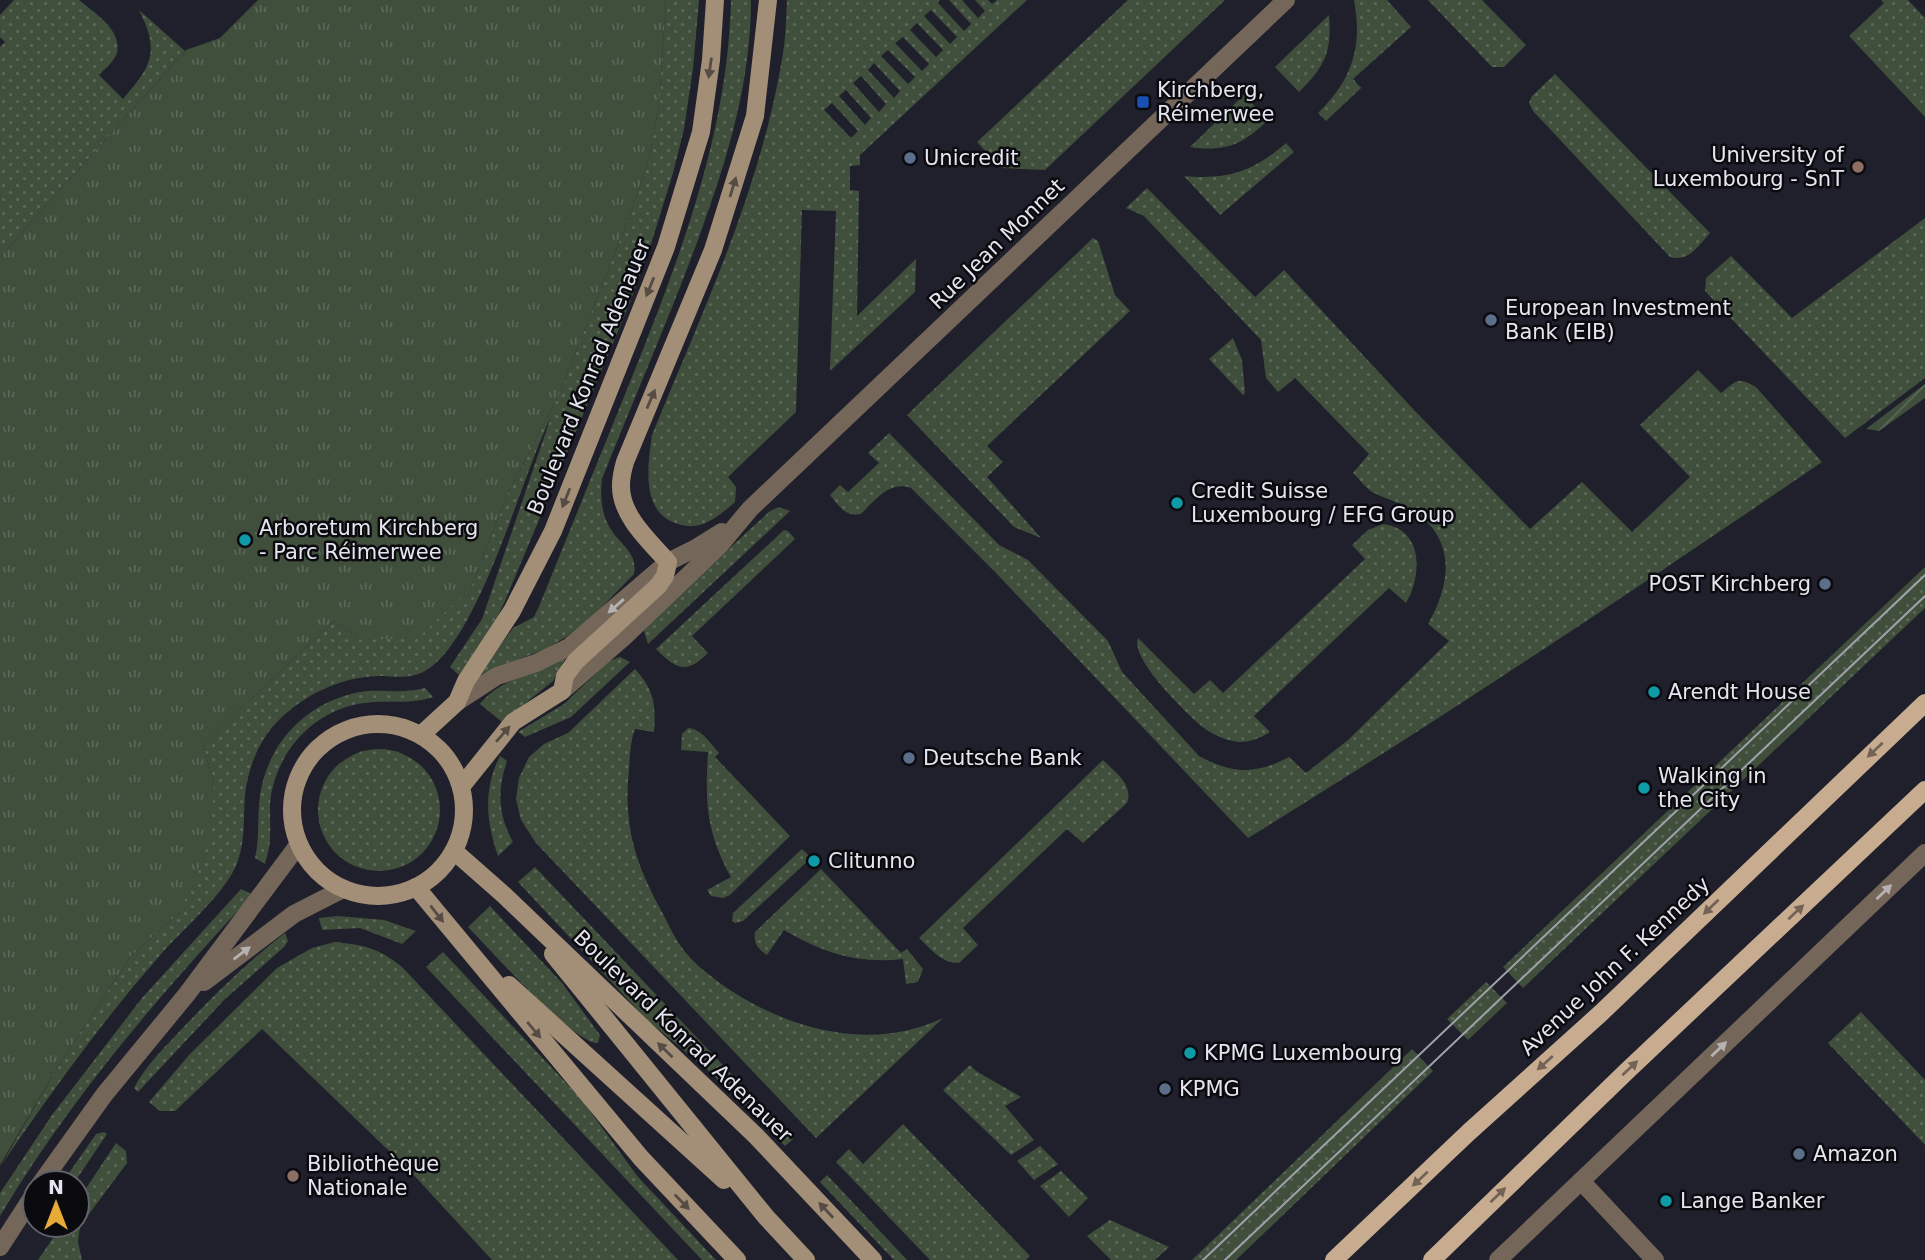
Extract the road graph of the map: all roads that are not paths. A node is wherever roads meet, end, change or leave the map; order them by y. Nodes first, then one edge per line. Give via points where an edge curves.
1 (715, 0) edge
2 (768, 0) edge
3 (1286, 0) edge
4 (744, 515) junction
5 (668, 562) junction
6 (562, 691) junction
7 (457, 702) junction
8 (1925, 703) edge
9 (421, 735) junction
10 (461, 787) junction
11 (1925, 790) edge
12 (299, 844) junction
13 (454, 851) junction
14 (1925, 853) edge
15 (416, 887) junction
16 (343, 889) junction
17 (504, 895) junction
18 (458, 940) junction
19 (187, 995) junction
20 (51, 1169) edge
21 (1581, 1181) junction
22 (21, 1215) edge
23 (766, 1217) junction
24 (0, 1247) edge
25 (737, 1260) edge
26 (806, 1260) edge
27 (873, 1260) edge
28 (1334, 1260) edge
29 (1432, 1260) edge
30 (1498, 1260) edge
31 (1656, 1260) edge

1 -> 7 main road, Boulevard Konrad Adenauer via 701,132 666,247 553,531
5 -> 2 main road via 625,504 621,486 625,462 713,250 748,141
3 - 4 street, Rue Jean Monnet
4 - 5 street, Rue Jean Monnet
4 - 6 street, Rue Jean Monnet via 720,545
5 - 6 main road via 658,586 576,661 565,676
5 -> 7 street, Rue Jean Monnet via 569,647 497,676
10 -> 6 main road, Rue Jean Monnet via 513,722
7 - 9 main road, Boulevard Konrad Adenauer
8 -> 28 main road, Avenue John F. Kennedy
9 - 10 main road via 453,766
9 - 12 main road via 396,726 369,724 343,731 320,746 303,767 294,792 292,818
10 - 13 main road via 462,831
29 -> 11 main road
12 - 16 main road via 317,870
12 - 19 street
13 - 15 main road via 438,872
13 - 17 main road, Boulevard Konrad Adenauer
21 -> 14 street
15 - 16 main road via 392,895
15 -> 18 main road
19 -> 16 street via 294,914
17 - 23 main road
27 -> 17 main road, Boulevard Konrad Adenauer via 756,1136
18 - 23 main road
18 -> 25 main road via 641,1158
19 - 20 street via 104,1095
21 - 30 street
21 - 31 street
22 - 24 street
23 - 26 main road

